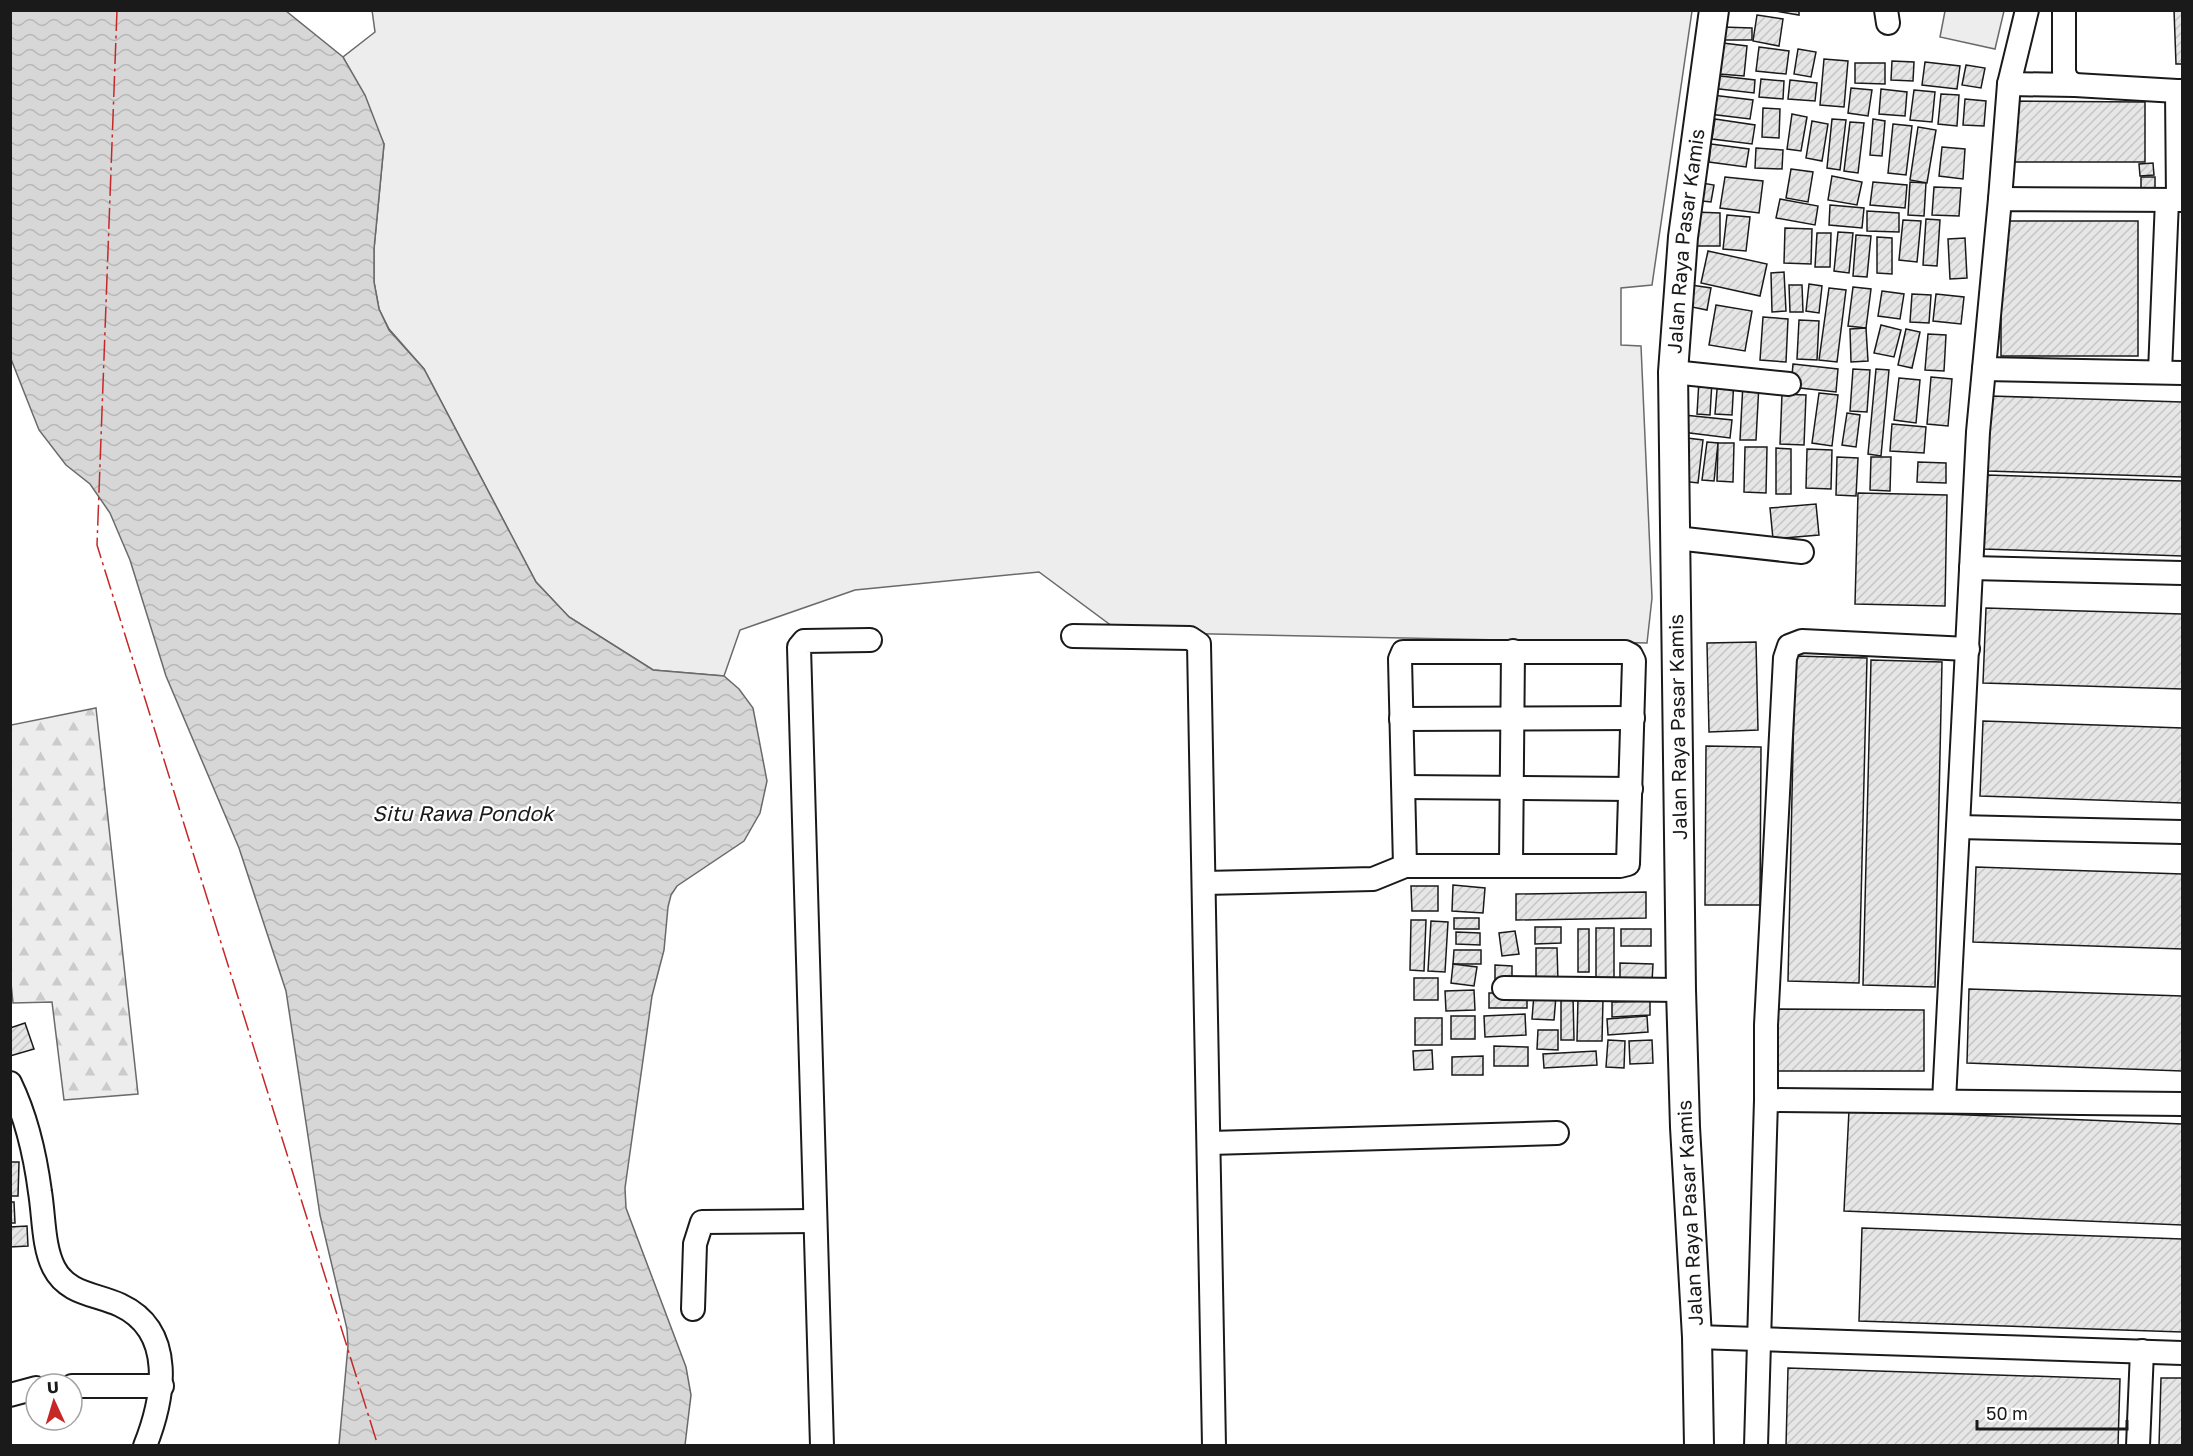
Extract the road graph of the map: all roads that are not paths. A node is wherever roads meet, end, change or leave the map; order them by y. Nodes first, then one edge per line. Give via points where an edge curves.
1 (1714, 10) edge
2 (2027, 10) edge
3 (2064, 10) edge
4 (2009, 84) junction
5 (2075, 85) junction
6 (2180, 91) edge
7 (2000, 199) junction
8 (2176, 200) edge
9 (1984, 369) junction
10 (1673, 372) junction
11 (2160, 372) junction
12 (2182, 373) edge
13 (1789, 384) dead end
14 (1676, 538) junction
15 (1802, 552) dead end
16 (1971, 568) junction
17 (2182, 573) edge
18 (1073, 636) dead end
19 (870, 640) dead end
20 (1968, 649) junction
21 (1513, 651) junction
22 (1513, 718) junction
23 (1633, 718) junction
24 (1401, 719) junction
25 (1404, 787) junction
26 (1512, 788) junction
27 (1631, 789) junction
28 (1958, 827) junction
29 (2182, 832) edge
30 (1511, 865) junction
31 (1404, 866) junction
32 (1204, 884) junction
33 (1504, 988) dead end
34 (1681, 990) junction
35 (10, 1083) edge
36 (1766, 1100) junction
37 (1944, 1101) junction
38 (2182, 1104) edge
39 (1557, 1133) dead end
40 (1210, 1143) junction
41 (815, 1221) junction
42 (693, 1309) dead end
43 (1697, 1337) junction
44 (1758, 1340) junction
45 (2142, 1351) junction
46 (2182, 1353) edge
47 (84, 1386) edge
48 (162, 1386) junction
49 (145, 1446) edge
50 (822, 1446) edge
51 (1214, 1446) edge
52 (1699, 1446) edge
53 (1756, 1446) edge
54 (2138, 1446) edge

1 - 10 main road, Jalan Raya Pasar Kamis via 1683,237
2 - 4 street
3 - 5 street via 2064,72 2067,81
4 - 5 street
4 - 7 street
5 - 6 street
6 - 8 street
7 - 8 street
7 - 9 street
8 - 11 street
9 - 11 street
9 - 16 street
10 - 13 street
10 - 14 main road, Jalan Raya Pasar Kamis
11 - 12 street
14 - 15 street
14 - 34 main road, Jalan Raya Pasar Kamis
16 - 17 street
16 - 20 street
18 - 32 street via 1190,639 1199,644
19 - 41 street via 804,641 799,647
20 - 28 street
20 - 36 street via 1802,641 1789,646 1785,658 1766,1025
21 - 22 street
21 - 23 street via 1631,655
21 - 24 street via 1403,652
22 - 23 street
22 - 24 street
22 - 26 street
23 - 27 street
24 - 25 street
25 - 26 street
25 - 31 street
26 - 27 street
26 - 30 street
27 - 30 street via 1628,864
28 - 29 street
28 - 37 street
30 - 31 street
31 - 32 street via 1373,879
32 - 40 street
33 - 34 street
34 - 43 main road, Jalan Raya Pasar Kamis
35 - 48 street via 29,1129 53,1267 64,1283 119,1305 142,1319 159,1353
36 - 37 street
36 - 44 street
37 - 38 street
39 - 40 street
40 - 51 street
41 - 42 street via 702,1222 695,1244
41 - 50 street
43 - 44 street
43 - 52 main road, Jalan Raya Pasar Kamis
44 - 45 street
44 - 53 street
45 - 46 street
45 - 54 street
47 - 48 street
48 - 49 street

